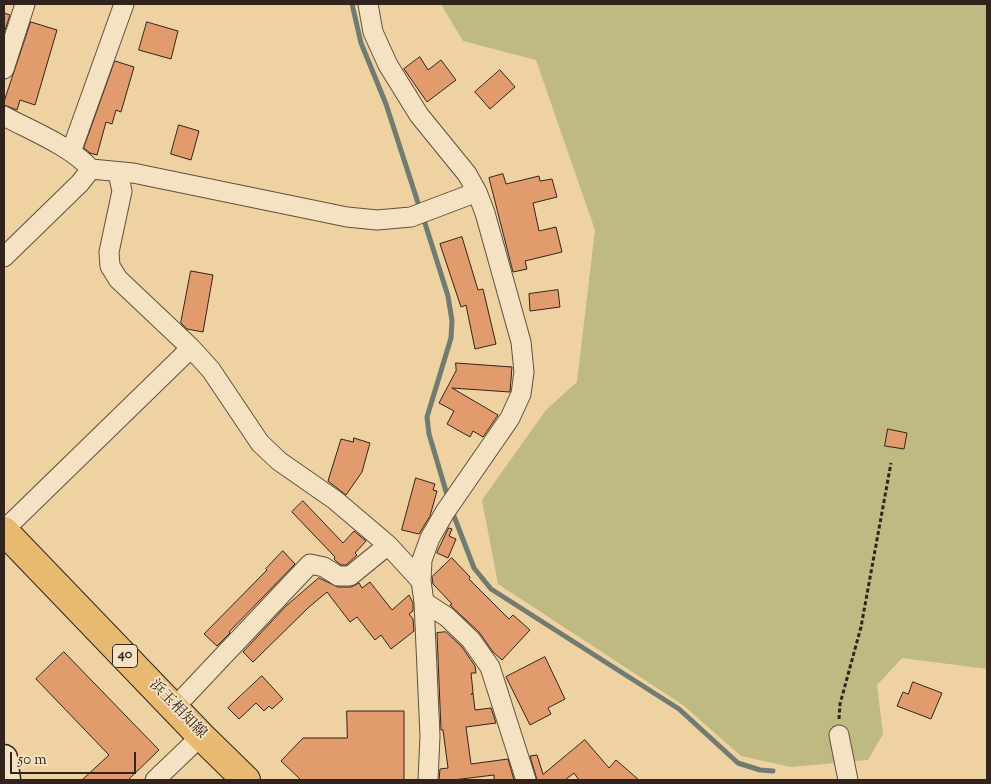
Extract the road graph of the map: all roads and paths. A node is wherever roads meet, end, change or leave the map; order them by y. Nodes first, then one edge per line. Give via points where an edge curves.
1 (26, 4) edge
2 (124, 4) edge
3 (368, 4) edge
4 (4, 69) edge
5 (4, 116) edge
6 (72, 152) junction
7 (91, 169) junction
8 (118, 173) junction
9 (477, 192) junction
10 (4, 257) edge
11 (191, 348) junction
12 (891, 463) dead end
13 (4, 530) edge
14 (388, 546) junction
15 (421, 581) junction
16 (424, 602) junction
17 (174, 708) junction
18 (839, 734) joint
19 (201, 736) junction
20 (4, 758) edge
21 (7, 780) edge
22 (155, 780) edge
23 (246, 780) edge
24 (428, 780) edge
25 (526, 780) edge
26 (848, 780) edge

1 - 4 street
2 - 6 street
3 - 9 street via 373,32 388,65 419,115 467,174
5 - 6 street
6 - 7 street
7 - 8 street
7 - 10 street
8 - 9 street via 133,173 347,217 377,220 411,217
8 - 11 street via 122,191 109,252 110,266 118,279
9 - 15 street via 486,213 521,342 524,372 520,394 510,418 430,538 422,560
11 - 13 street
11 - 14 street via 211,370 260,443 279,461 335,500
12 - 18 path via 860,627 840,704
13 - 17 main road, 浜玉相知線 / 40
14 - 15 street
14 - 17 street via 350,576 338,576 324,567 310,564
15 - 16 street
16 - 24 street via 430,736
16 - 25 street via 447,617 471,640 490,667
17 - 19 main road, 浜玉相知線 / 40
18 - 26 street
19 - 22 street
19 - 23 main road, 浜玉相知線 / 40
20 - 21 street

